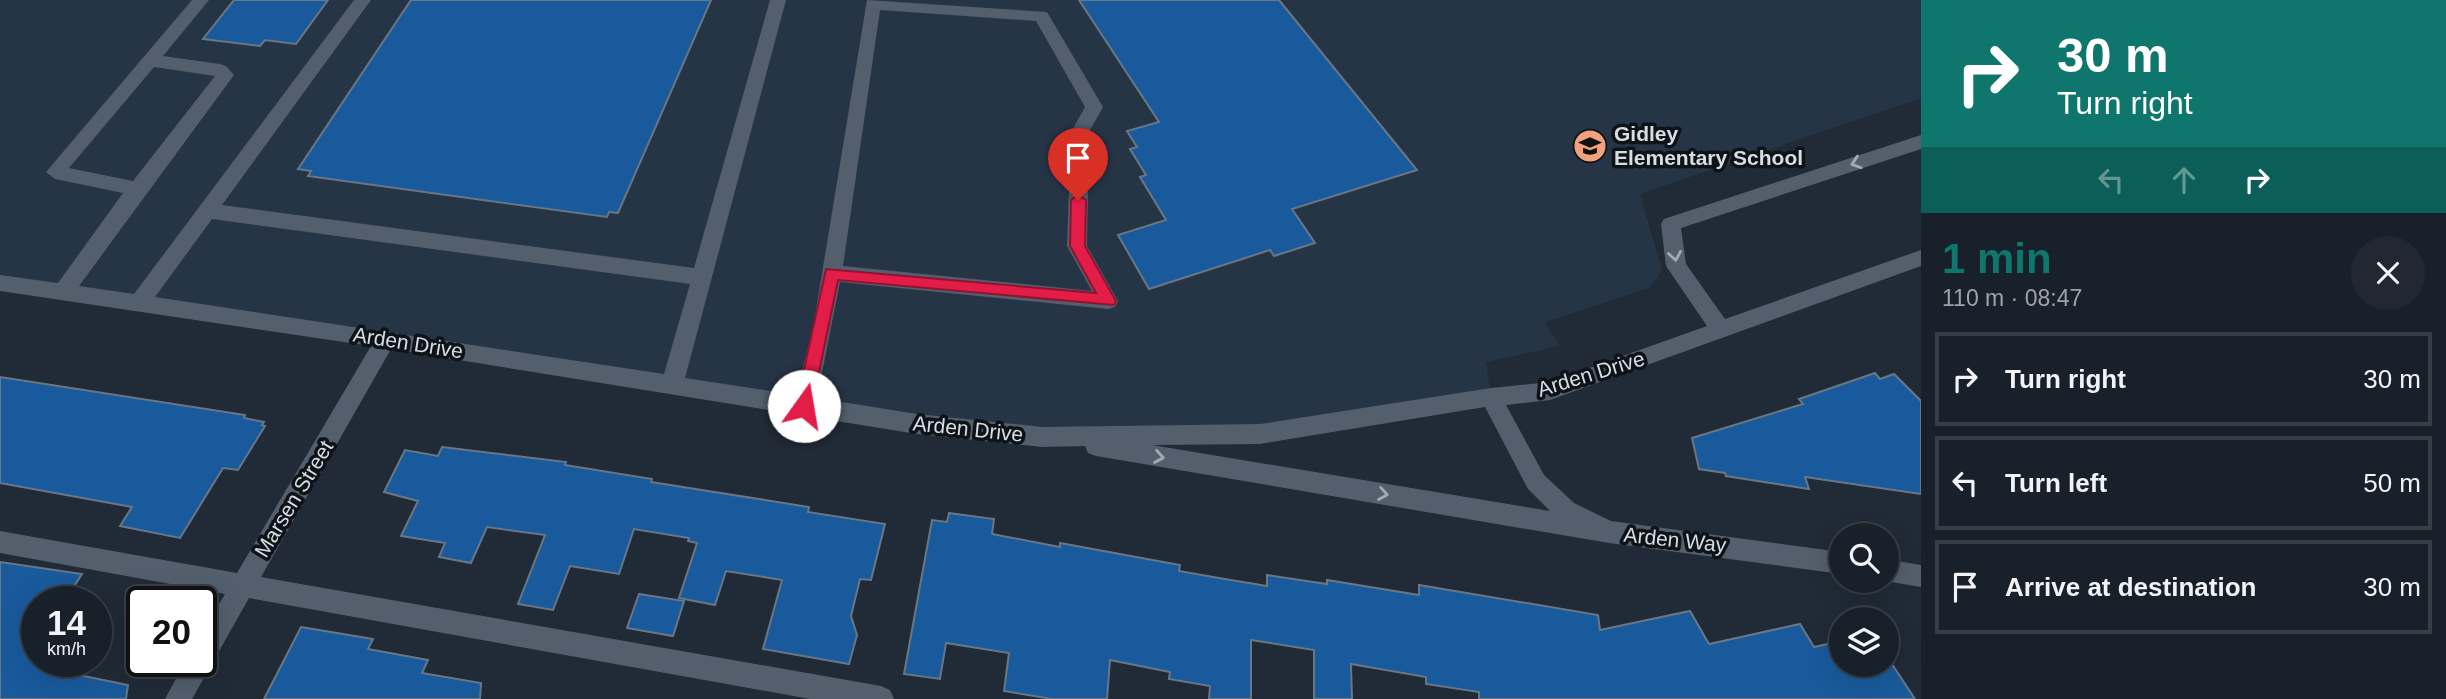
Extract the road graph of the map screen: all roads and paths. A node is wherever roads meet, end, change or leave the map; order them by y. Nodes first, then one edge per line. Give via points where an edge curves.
1 (201, 0) edge
2 (363, 0) edge
3 (778, 0) edge
4 (150, 60) junction
5 (1921, 142) edge
6 (137, 189) junction
7 (207, 211) junction
8 (1921, 258) edge
9 (831, 273) junction
10 (702, 277) junction
11 (0, 283) edge
12 (63, 292) junction
13 (139, 303) junction
14 (1721, 330) junction
15 (386, 339) junction
16 (672, 385) junction
17 (1491, 397) junction
18 (804, 406) junction
19 (1043, 437) junction
20 (1609, 532) junction
21 (0, 542) edge
22 (1829, 561) edge
23 (1899, 572) edge
24 (1921, 576) edge
25 (242, 586) junction
26 (217, 630) edge
27 (190, 677) edge
28 (178, 699) edge
29 (881, 699) edge

1 - 4 street
2 - 7 street
3 - 10 street
4 - 6 street via 220,70 225,75
4 - 6 street via 55,172
5 -> 14 street via 1671,224 1676,267
6 - 12 street
7 - 10 street
7 - 13 street
8 - 14 street, Arden Drive
9 - 9 street via 873,4 1041,16 1094,107 1080,132 1077,246 1108,301
9 - 18 street
10 - 16 street
11 - 12 street, Arden Drive
12 - 13 street, Arden Drive
13 - 15 street, Arden Drive
14 - 17 street, Arden Drive via 1550,391
15 - 16 street, Arden Drive
15 - 25 street, Marsen Street
16 - 18 street, Arden Drive
17 - 19 street, Arden Drive via 1260,434
17 - 20 street, Arden Way via 1536,482 1566,511
18 - 19 street, Arden Drive
19 -> 20 street
20 - 22 street, Arden Way
21 - 25 street
23 - 24 street
25 - 26 street, Marsen Street
25 - 29 street
27 - 28 street, Marsen Street

